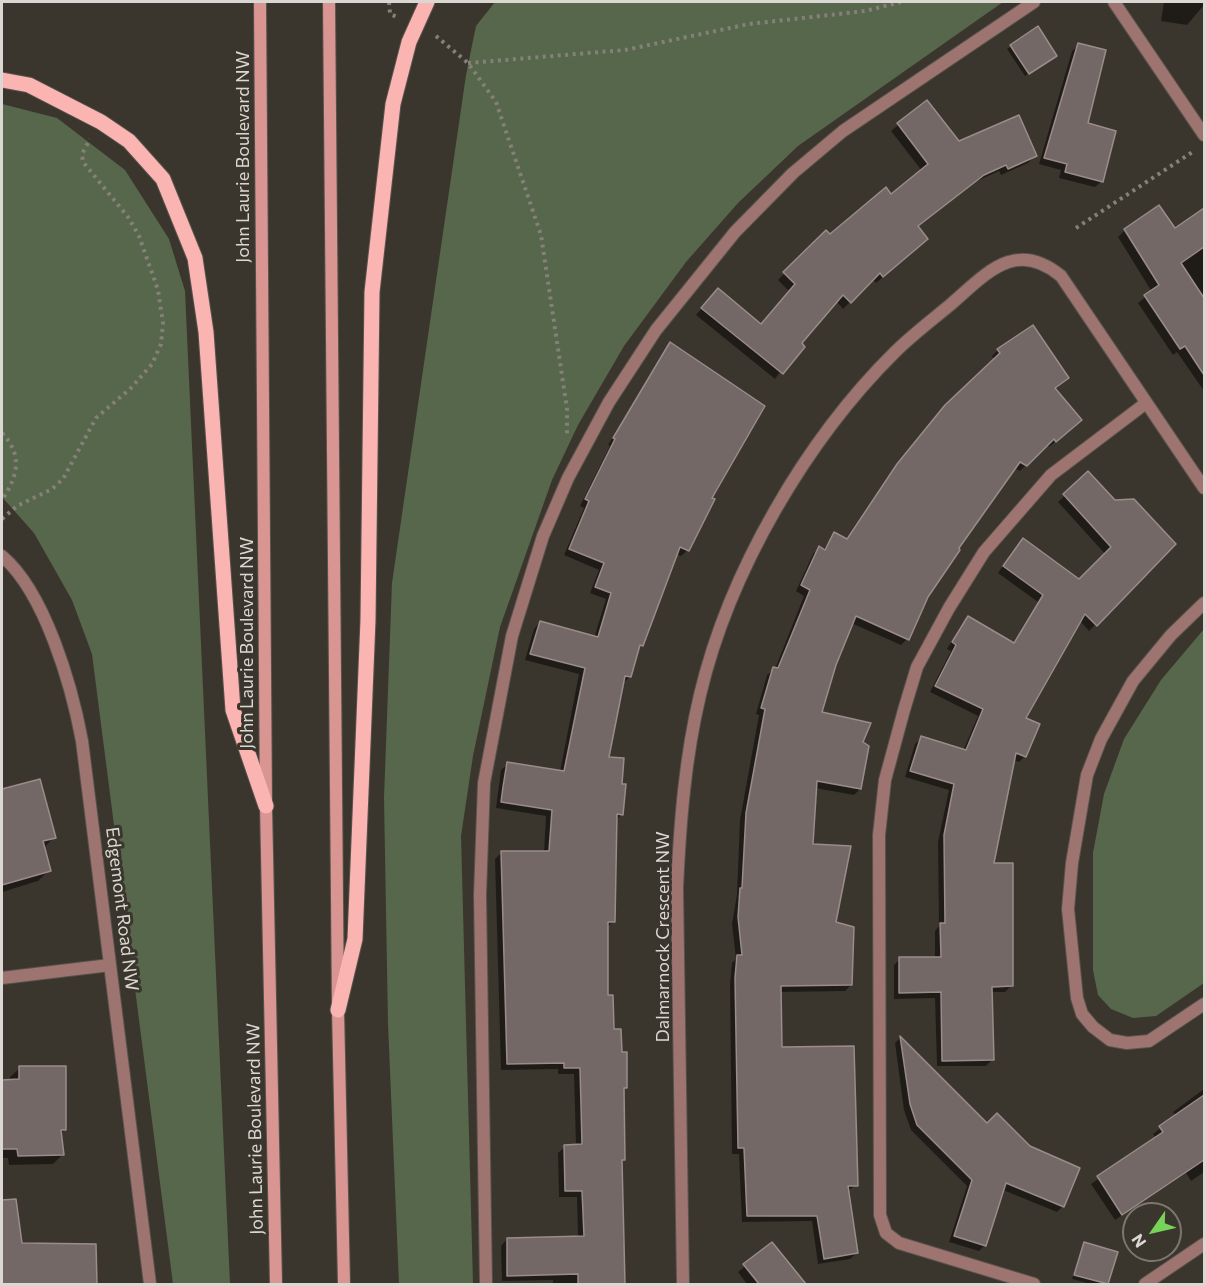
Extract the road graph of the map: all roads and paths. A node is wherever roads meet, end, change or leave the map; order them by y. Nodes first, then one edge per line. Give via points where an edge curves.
1 (260, 2) edge
2 (328, 2) edge
3 (389, 2) edge
4 (428, 2) edge
5 (901, 2) edge
6 (1034, 2) edge
7 (1114, 2) edge
8 (404, 21) dead end
9 (436, 36) dead end
10 (468, 63) junction
11 (2, 80) edge
12 (1204, 135) edge
13 (91, 138) dead end
14 (1197, 149) dead end
15 (1076, 228) dead end
16 (1146, 403) junction
17 (2, 433) edge
18 (568, 478) junction
19 (1204, 488) edge
20 (2, 500) edge
21 (2, 519) edge
22 (2, 556) edge
23 (1204, 603) edge
24 (266, 806) junction
25 (110, 965) junction
26 (2, 978) edge
27 (1204, 1004) edge
28 (338, 1010) junction
29 (1204, 1244) edge
30 (150, 1284) edge
31 (276, 1284) edge
32 (344, 1284) edge
33 (486, 1284) edge
34 (683, 1284) edge
35 (1034, 1284) edge
36 (1145, 1284) edge

1 - 24 main road, John Laurie Boulevard NW
2 - 28 main road
3 - 8 path via 390,14
4 - 28 main road via 409,42 393,104 372,292 368,620 355,939
5 - 10 path via 865,11 749,24 626,50
6 - 18 street via 843,131 768,198 735,232 656,330 609,402
7 - 12 street
9 - 10 path
10 - 18 path via 496,102 541,235 567,410
11 - 24 main road via 29,86 101,122 129,141 163,179 195,258 206,332 233,710
13 - 21 path via 82,154 83,162 128,217 149,261 163,323 160,344 152,364 96,418 63,479
14 - 15 path
16 - 19 street, Dalmarnock Crescent NW
16 - 34 street, Dalmarnock Crescent NW via 1062,276 1038,261 1023,258 1003,263 888,359 800,470 765,531 731,603 700,693 681,820 677,888
16 - 35 street via 1052,475 984,552 917,667 885,780 879,835 880,1215 886,1233 899,1243
17 - 20 path via 18,460 12,485
18 - 33 street via 543,537 512,636 484,783 480,895
22 - 25 street, Edgemont Road NW via 26,586 51,633 74,700
23 - 27 street via 1133,681 1101,739 1086,775 1068,909 1082,1014 1110,1040 1149,1041
24 - 31 main road, John Laurie Boulevard NW
25 - 26 street
25 - 30 street, Edgemont Road NW
28 - 32 main road
29 - 36 street

